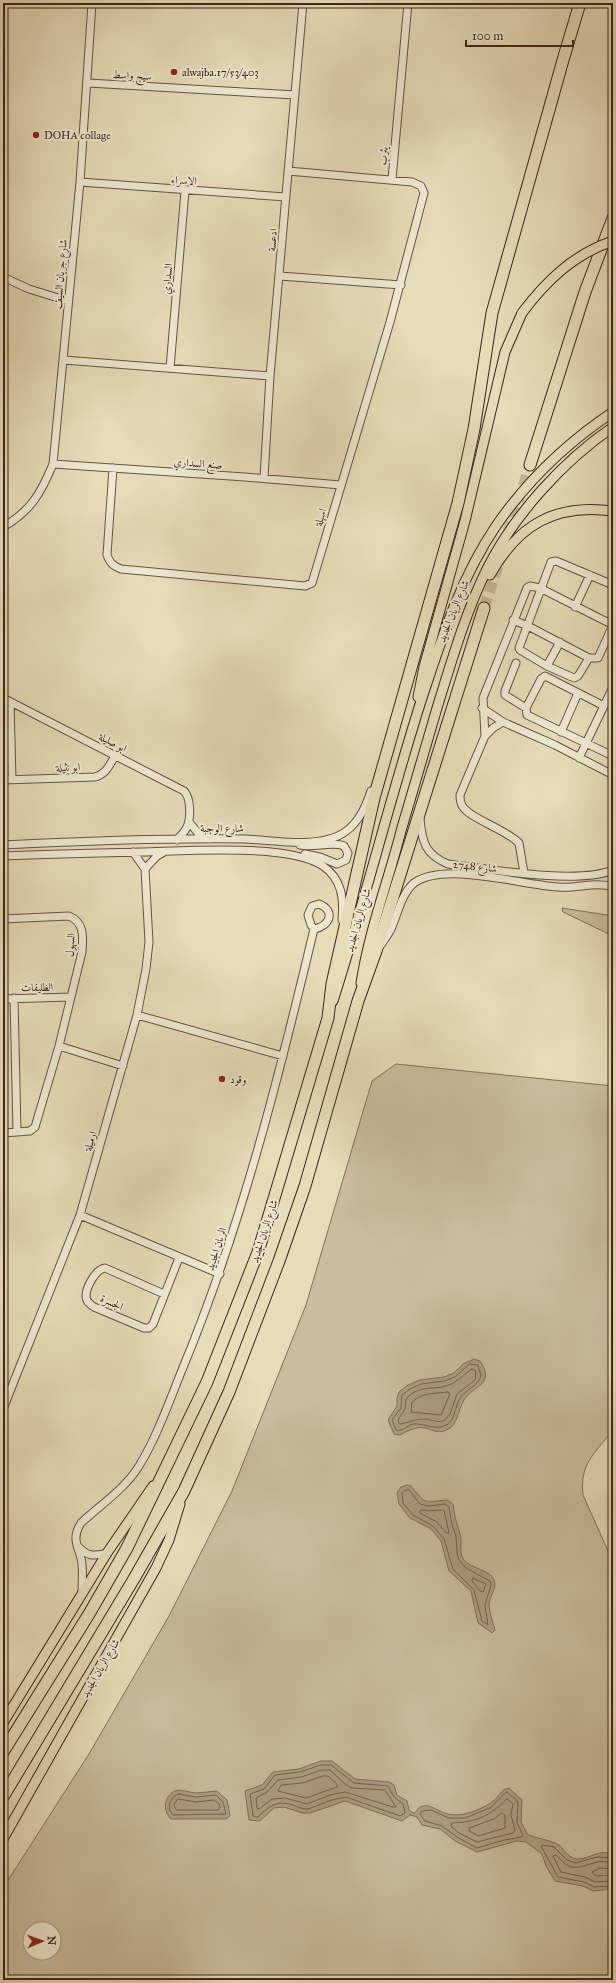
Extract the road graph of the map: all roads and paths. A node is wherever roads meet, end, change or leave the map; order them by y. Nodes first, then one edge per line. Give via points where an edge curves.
1 (92, 3) edge
2 (302, 3) edge
3 (408, 3) edge
4 (450, 3) edge
5 (464, 3) edge
6 (580, 3) edge
7 (88, 83) junction
8 (295, 95) junction
9 (288, 171) junction
10 (392, 180) junction
11 (80, 182) junction
12 (185, 191) junction
13 (286, 197) junction
14 (611, 222) edge
15 (613, 241) edge
16 (280, 276) junction
17 (3, 277) edge
18 (401, 285) junction
19 (68, 301) junction
20 (64, 360) junction
21 (170, 368) junction
22 (270, 376) junction
23 (613, 412) edge
24 (613, 427) edge
25 (53, 464) junction
26 (530, 465) tunnel mouth
27 (113, 468) junction
28 (264, 478) junction
29 (341, 485) junction
30 (613, 511) edge
31 (3, 527) edge
32 (590, 575) junction
33 (613, 585) edge
34 (540, 588) junction
35 (575, 607) junction
36 (484, 608) tunnel mouth
37 (470, 609) junction
38 (513, 620) junction
39 (613, 625) edge
40 (528, 626) junction
41 (606, 639) junction
42 (560, 642) junction
43 (613, 643) edge
44 (589, 658) junction
45 (516, 664) dead end
46 (547, 666) junction
47 (613, 687) edge
48 (578, 693) junction
49 (3, 698) edge
50 (10, 702) junction
51 (604, 706) junction
52 (482, 708) junction
53 (526, 708) junction
54 (503, 722) junction
55 (412, 732) junction
56 (560, 732) junction
57 (485, 736) junction
58 (586, 742) junction
59 (388, 749) junction
60 (115, 756) junction
61 (613, 756) edge
62 (578, 758) junction
63 (613, 776) edge
64 (12, 779) junction
65 (3, 780) edge
66 (420, 815) junction
67 (189, 822) junction
68 (210, 839) junction
69 (177, 840) junction
70 (294, 843) junction
71 (3, 845) edge
72 (133, 852) junction
73 (164, 852) junction
74 (288, 853) junction
75 (3, 856) edge
76 (145, 869) junction
77 (613, 870) edge
78 (524, 873) junction
79 (547, 875) junction
80 (548, 886) junction
81 (613, 886) edge
82 (3, 918) edge
83 (314, 929) dead end
84 (342, 943) junction
85 (376, 952) junction
86 (71, 997) junction
87 (14, 998) junction
88 (3, 999) edge
89 (358, 1001) junction
90 (137, 1016) junction
91 (328, 1018) junction
92 (59, 1046) junction
93 (283, 1056) junction
94 (123, 1066) junction
95 (17, 1132) junction
96 (3, 1133) edge
97 (80, 1215) junction
98 (179, 1258) junction
99 (220, 1274) junction
100 (164, 1294) junction
101 (11, 1388) junction
102 (3, 1389) edge
103 (3, 1409) edge
104 (166, 1471) junction
105 (184, 1491) junction
106 (75, 1544) junction
107 (107, 1553) junction
108 (82, 1593) junction
109 (3, 1723) edge
110 (3, 1752) edge
111 (3, 1797) edge
112 (3, 1838) edge

1 - 7 street, شارع جريان السيف
2 - 8 street, ادعسة
3 - 10 street, يثرب
4 - 5 street
6 - 59 highway via 504,269 486,343 474,429 458,502
7 - 8 street, سيج واسط
7 - 11 street, شارع جريان السيف
8 - 9 street, ادعسة
9 - 10 street
9 - 13 street, ادعسة
10 - 18 street, يثرب via 412,182 421,186 424,193
11 - 12 street, الاسراء
11 - 19 street, شارع جريان السيف
12 - 13 street, الاسراء
12 - 21 street, السداري
13 - 16 street, ادعسة
14 - 26 highway
15 - 55 main road, bridge via 576,259 543,286 522,313 505,352 465,521 424,666
16 - 18 street
16 - 22 street, ادعسة
17 - 19 street via 29,290
18 - 29 street, اسهلة
19 - 20 street, شارع جريان السيف
20 - 21 street
20 - 25 street, شارع جريان السيف
21 - 22 street
22 - 28 street, ادعسة
23 - 55 main road, شارع الريان الجديد via 594,424 553,459 497,525 455,602
24 - 37 main road, شارع الريان الجديد via 560,472 508,533 486,569
25 - 27 street, صنع السداري
25 - 31 street, شارع جريان السيف via 42,490 25,512
27 - 28 street, صنع السداري
27 - 29 street, اسهلة via 107,555 115,566 121,569 306,586 312,583 314,578
28 - 29 street, صنع السداري
30 - 37 main road via 584,509 543,518 510,546 492,570
32 - 33 street
32 - 34 street via 553,561
32 - 35 street
34 - 35 street
34 - 38 street via 530,586 525,590
34 - 40 street
35 - 39 street
36 - 66 highway
37 - 89 main road, شارع الريان الجديد via 449,669 381,902 364,963
38 - 40 street
38 - 52 street via 484,694
39 - 41 street
40 - 42 street
40 - 46 street via 520,650
41 - 43 street
41 - 44 street via 598,658
42 - 44 street
42 - 46 street
44 - 46 street via 574,678
45 - 53 street via 505,695
47 - 51 street
48 - 51 street
48 - 53 street via 545,676 540,679
48 - 56 street
49 - 50 street, ابو صليلة
50 - 60 street, ابو صليلة
50 - 64 street
51 - 58 street
52 - 54 street
52 - 57 street
53 - 56 street via 527,715
54 - 57 street
54 - 62 street
55 - 91 main road, شارع الريان الجديد
56 - 58 street
57 - 78 street via 460,795 461,805 467,812 500,829 519,843
58 - 61 street
58 - 62 street
59 - 70 street, شارع الوجبة via 364,810 351,827 334,837
59 - 84 highway via 374,798
60 - 64 street, ابو نثيلة via 107,770 95,777
60 - 67 street, ابو صليلة via 184,791 189,800
62 - 63 street
64 - 65 street, ابو نثيلة
66 - 78 street, شارع 2748 via 423,841 431,854 440,860 448,864
66 - 85 highway
67 - 68 street via 198,832
67 - 69 street
68 - 69 street, شارع الوجبة
68 - 70 street, شارع الوجبة
69 - 71 street, شارع الوجبة
70 - 74 street via 316,846 342,845 346,849 347,857 344,862 337,864 309,854
72 - 73 street, شارع الوجبة
72 - 75 street, شارع الوجبة
72 - 76 street
73 - 74 street, شارع الوجبة via 224,850
73 - 76 street
74 - 84 street, شارع الوجبة via 322,865 338,881 344,903
76 - 90 street, ارميلة via 148,954
77 - 79 street, شارع 2748 via 588,874
78 - 79 street, شارع 2748
79 - 80 street via 553,880
80 - 81 street, شارع 2748
80 - 85 street, شارع 2748 via 460,874 426,876 407,891 391,930
82 - 86 street, السهول via 69,916 77,919 83,932 83,940
83 - 93 street, الريان الجديد
84 - 91 highway via 332,984
85 - 89 highway
86 - 87 street, الظليفات
86 - 92 street, السهول
87 - 88 street, الظليفات
87 - 95 street
89 - 105 highway, شارع الريان الجديد via 305,1186 280,1261 229,1392
90 - 93 street
90 - 94 street, ارميلة
91 - 104 highway, شارع الريان الجديد via 256,1258 207,1382
92 - 94 street
92 - 95 street, السهول via 35,1127 30,1132
93 - 99 street, الريان الجديد
94 - 97 street, ارميلة
95 - 96 street, السهول
97 - 98 street
97 - 101 street, ارميلة
98 - 99 street
98 - 100 street, الجسرة
99 - 106 street, الريان الجديد via 162,1418 138,1468 121,1488 81,1523
100 - 100 street, الجسرة via 153,1324 149,1328 94,1307 86,1296 99,1268 105,1268
101 - 102 street
101 - 103 street, ارميلة
104 - 107 main road, شارع الريان الجديد
104 - 110 highway, شارع الريان الجديد via 127,1548 89,1614
105 - 111 highway, شارع الريان الجديد
105 - 112 main road, شارع الريان الجديد via 169,1540 156,1568
106 - 107 street via 90,1556
106 - 108 street via 82,1563
107 - 108 main road, شارع الريان الجديد
108 - 109 main road, شارع الريان الجديد

